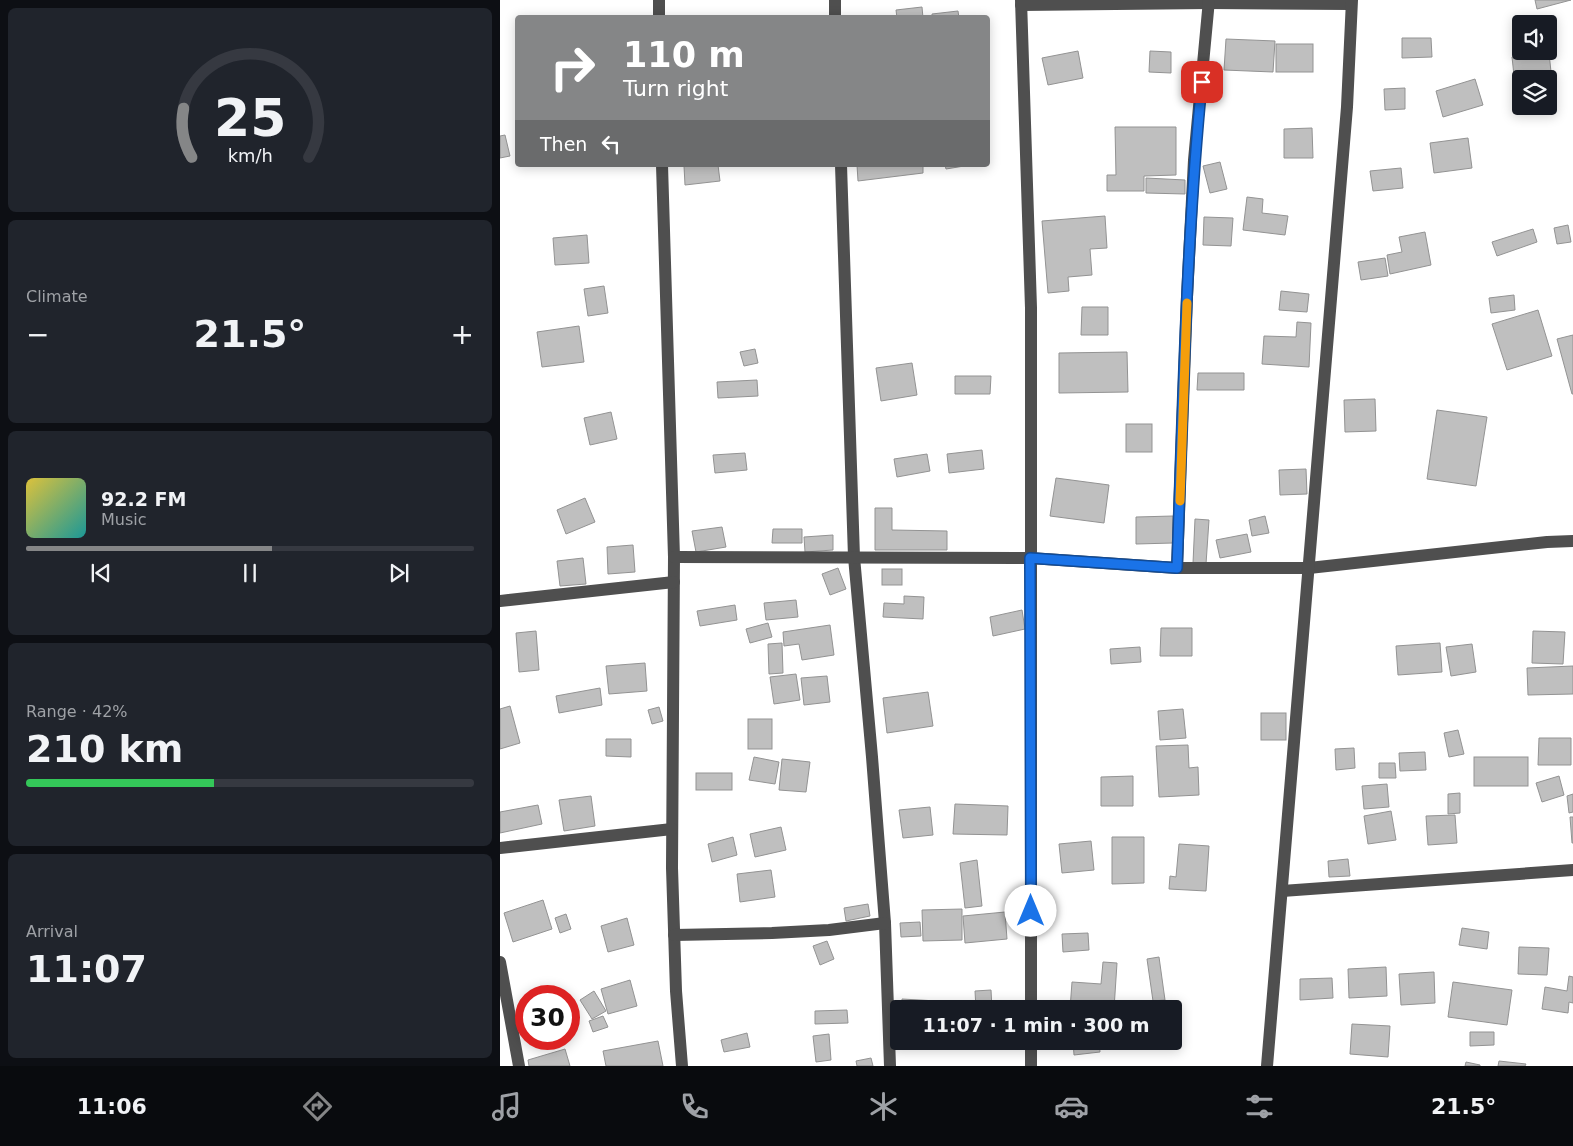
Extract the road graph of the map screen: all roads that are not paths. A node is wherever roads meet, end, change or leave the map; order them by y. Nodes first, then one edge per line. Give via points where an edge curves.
1 (659, 0) edge
2 (835, 0) edge
3 (1209, 2) edge
4 (1352, 2) edge
5 (1021, 3) edge
6 (659, 15) edge
7 (835, 15) edge
8 (662, 167) edge
9 (841, 167) edge
10 (1573, 541) edge
11 (854, 556) junction
12 (674, 557) junction
13 (1030, 558) junction
14 (1177, 568) junction
15 (1309, 568) junction
16 (674, 582) junction
17 (500, 602) edge
18 (672, 829) junction
19 (500, 848) edge
20 (1573, 870) edge
21 (1282, 891) junction
22 (885, 923) junction
23 (674, 935) junction
24 (500, 962) edge
25 (1031, 1000) edge
26 (1031, 1050) edge
27 (519, 1066) edge
28 (682, 1066) edge
29 (890, 1066) edge
30 (1031, 1066) edge
31 (1267, 1066) edge

1 - 6 street
2 - 7 street
3 - 4 street
3 - 5 street
3 - 14 street via 1194,160
4 - 15 street
5 - 13 street via 1030,308
8 - 12 street
9 - 11 street
10 - 15 street
11 - 12 street
11 - 13 street
11 - 22 street
12 - 16 street
13 - 14 street
13 - 25 street
14 - 15 street
15 - 21 street
16 - 17 street
16 - 18 street
18 - 19 street
18 - 23 street
20 - 21 street
21 - 31 street
22 - 23 street via 829,930
22 - 29 street
23 - 28 street
24 - 27 street
26 - 30 street

